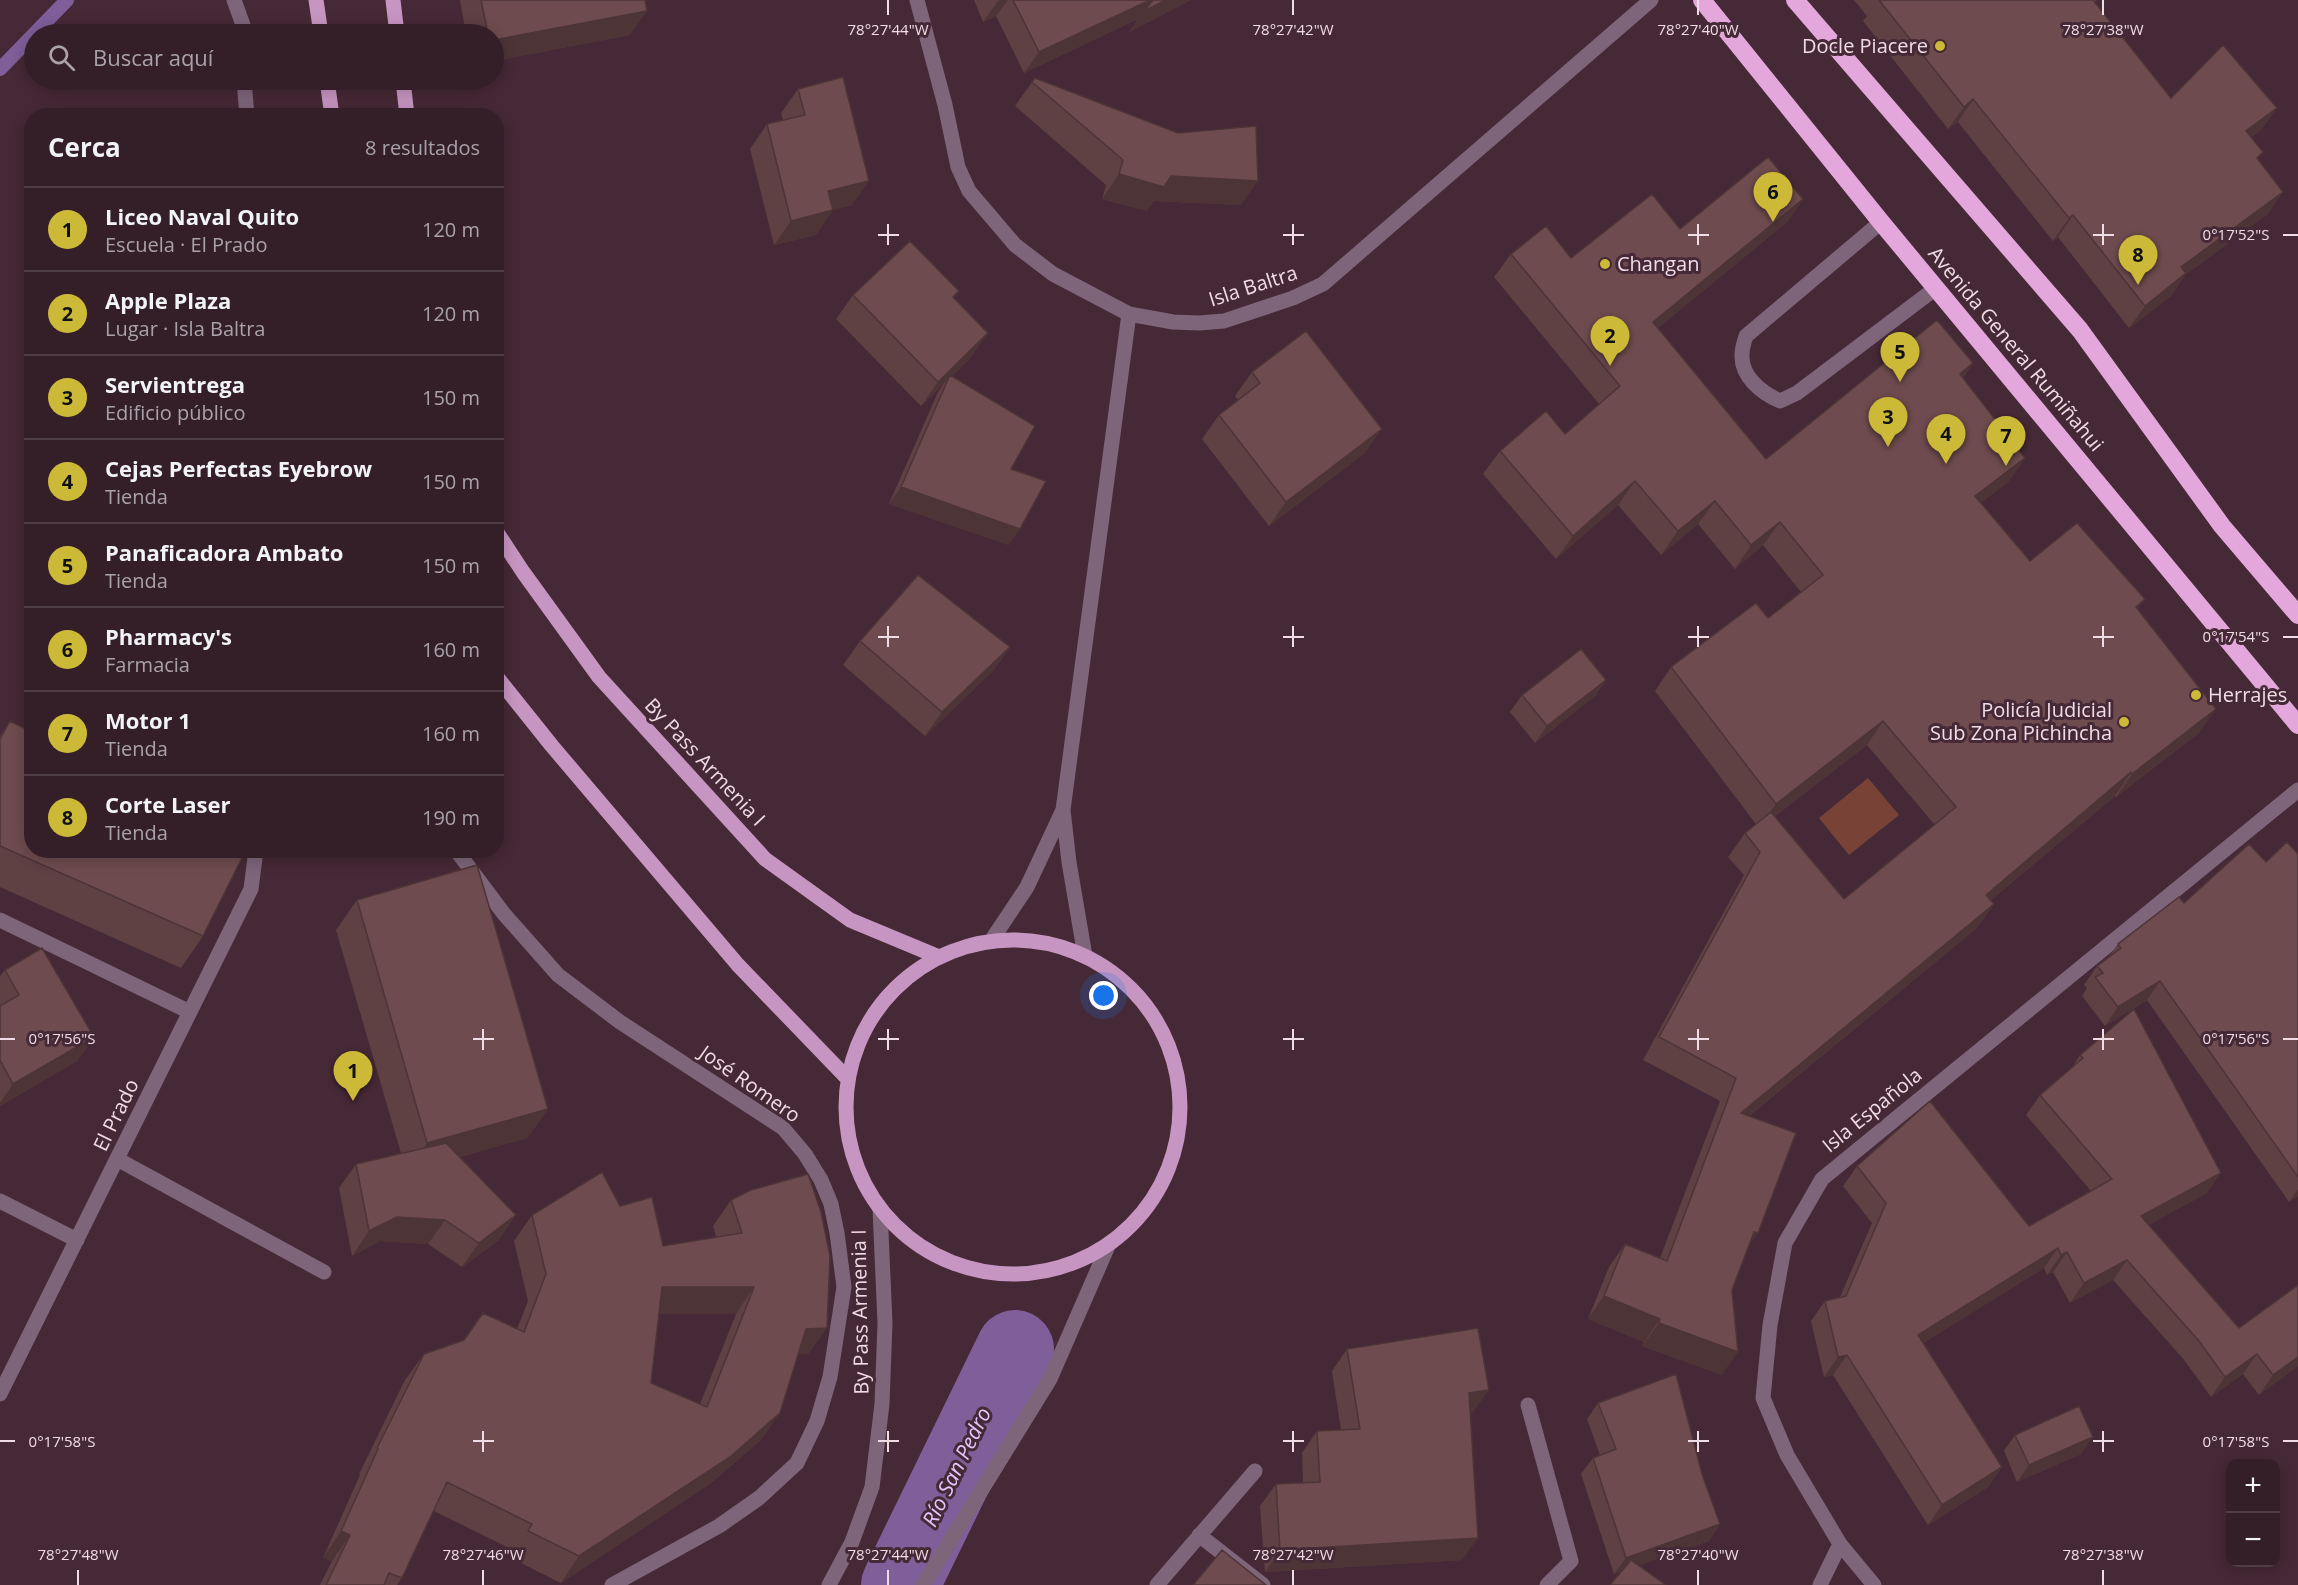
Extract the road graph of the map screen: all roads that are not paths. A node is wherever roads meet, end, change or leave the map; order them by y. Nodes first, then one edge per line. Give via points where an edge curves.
1 (234, 0) edge
2 (316, 0) edge
3 (393, 0) edge
4 (917, 0) edge
5 (1651, 0) edge
6 (1702, 0) edge
7 (1795, 0) edge
8 (243, 24) edge
9 (320, 24) edge
10 (396, 24) edge
11 (245, 90) edge
12 (328, 90) edge
13 (404, 90) edge
14 (246, 108) edge
15 (331, 108) edge
16 (406, 108) edge
17 (1881, 222) junction
18 (1936, 288) junction
19 (1129, 314) junction
20 (504, 543) edge
21 (2298, 615) edge
22 (504, 686) edge
23 (2298, 725) edge
24 (2298, 790) edge
25 (1063, 810) junction
26 (255, 858) edge
27 (462, 858) edge
28 (0, 920) edge
29 (991, 941) junction
30 (1084, 956) junction
31 (939, 957) junction
32 (190, 1012) junction
33 (848, 1079) junction
34 (117, 1159) junction
35 (0, 1201) edge
36 (880, 1209) junction
37 (77, 1240) junction
38 (1108, 1246) junction
39 (324, 1272) dead end
40 (0, 1394) edge
41 (1528, 1405) dead end
42 (1255, 1472) dead end
43 (1199, 1535) junction
44 (1840, 1544) junction
45 (612, 1585) edge
46 (829, 1585) edge
47 (923, 1585) edge
48 (1157, 1585) edge
49 (1263, 1585) edge
50 (1547, 1585) edge
51 (1820, 1585) edge
52 (1875, 1585) edge

1 - 8 street
2 - 9 main road
3 - 10 main road
4 - 19 street, Isla Baltra via 958,167 969,191 1015,245 1053,274
5 - 19 street, Isla Baltra via 1323,284 1224,321 1182,322
6 - 17 highway, Avenida General Rumiñahui
7 - 21 highway via 2080,330 2222,526
11 - 14 street
12 - 15 main road
13 - 16 main road
17 - 18 highway, Avenida General Rumiñahui
17 - 18 street via 1746,336 1741,356 1747,375 1764,394 1780,401 1797,393
18 - 23 highway, Avenida General Rumiñahui
19 - 25 street
20 - 31 main road, By Pass Armenia I via 599,677 765,859 850,920
22 - 33 main road via 738,965
24 - 44 street, Isla Española via 1821,1179 1785,1243 1770,1325 1763,1398 1786,1455
25 - 29 street via 1027,887
25 - 30 street
26 - 32 street, El Prado via 251,889
27 - 45 street, José Romero via 504,914 558,975 620,1022 783,1128 821,1180 837,1233 844,1287 830,1377 817,1421 797,1464 719,1526
28 - 32 street
29 - 30 main road via 1039,942
29 - 31 main road
30 - 38 main road via 1127,983 1158,1023 1177,1069 1182,1119 1171,1168 1145,1212
31 - 33 main road via 888,995 856,1049
32 - 34 street, El Prado
33 - 36 main road via 845,1113 851,1147 862,1180
34 - 37 street, El Prado
34 - 39 street
35 - 37 street
36 - 38 main road via 916,1243 961,1266 1012,1275 1062,1267
36 - 46 street, By Pass Armenia I via 885,1323 882,1404 872,1487 852,1542
37 - 40 street, El Prado
38 - 47 street via 1050,1379
41 - 50 street via 1571,1560
42 - 43 street
43 - 48 street
43 - 49 street
44 - 51 street
44 - 52 street, Isla Española

